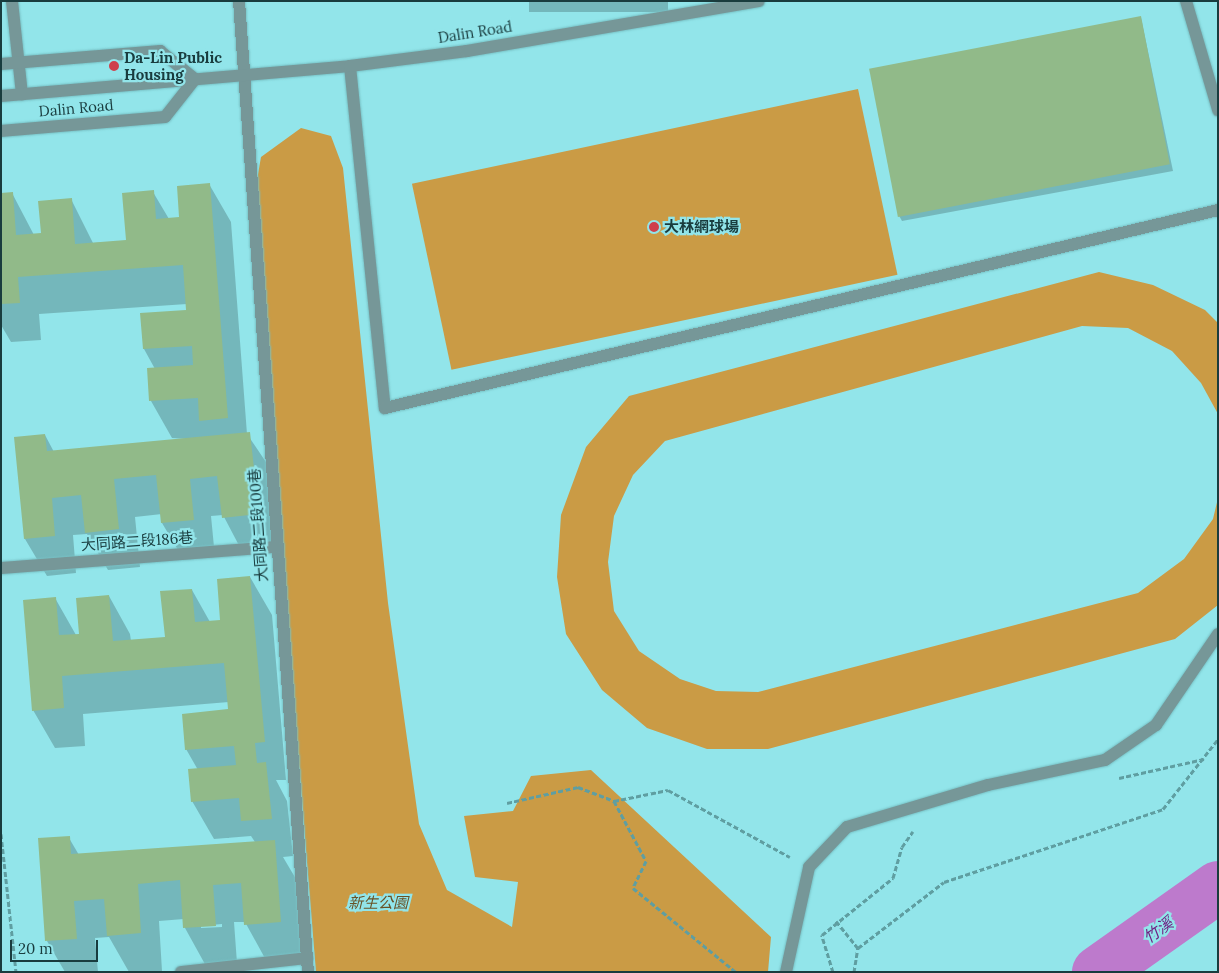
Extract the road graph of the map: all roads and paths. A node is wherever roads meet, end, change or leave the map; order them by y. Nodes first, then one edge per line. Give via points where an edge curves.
1 (12, 1) edge
2 (239, 1) edge
3 (759, 1) edge
4 (1186, 1) edge
5 (18, 63) junction
6 (1, 64) edge
7 (350, 66) junction
8 (243, 75) junction
9 (195, 79) junction
10 (22, 94) junction
11 (1, 96) edge
12 (1218, 110) edge
13 (1, 131) edge
14 (1218, 210) edge
15 (276, 547) junction
16 (1, 568) edge
17 (1218, 634) edge
18 (1218, 740) edge
19 (1204, 759) junction
20 (1117, 778) dead end
21 (614, 801) junction
22 (507, 802) dead end
23 (920, 828) dead end
24 (1, 834) edge
25 (809, 867) junction
26 (836, 921) junction
27 (858, 948) junction
28 (307, 958) junction
29 (16, 972) edge
30 (181, 972) edge
31 (308, 972) edge
32 (736, 972) edge
33 (786, 972) edge
34 (833, 972) edge
35 (854, 972) edge

1 - 5 street
2 - 8 street, 大同路二段100巷
3 - 7 street, Dalin Road via 468,51
4 - 12 street
5 - 6 street
5 - 9 street via 160,51
5 - 10 street
7 - 8 street, Dalin Road
7 - 14 street via 385,408
8 - 9 street, Dalin Road
8 - 15 street, 大同路二段100巷
9 - 10 street, Dalin Road
9 - 13 street, Dalin Road via 164,117
10 - 11 street, Dalin Road
15 - 16 street, 大同路二段186巷
15 - 28 street, 大同路二段100巷
17 - 25 street via 1156,725 1105,760 988,785 847,827
18 - 19 path
19 - 20 path
19 - 27 path via 1163,809 944,882
21 - 22 path via 578,787
21 - 25 path via 668,790
21 - 32 path via 646,861 633,888
23 - 26 path via 912,831 902,847 893,878
24 - 29 path
25 - 33 street
26 - 27 path
26 - 34 path via 822,935
27 - 35 path
28 - 30 street
28 - 31 street, 大同路二段100巷

